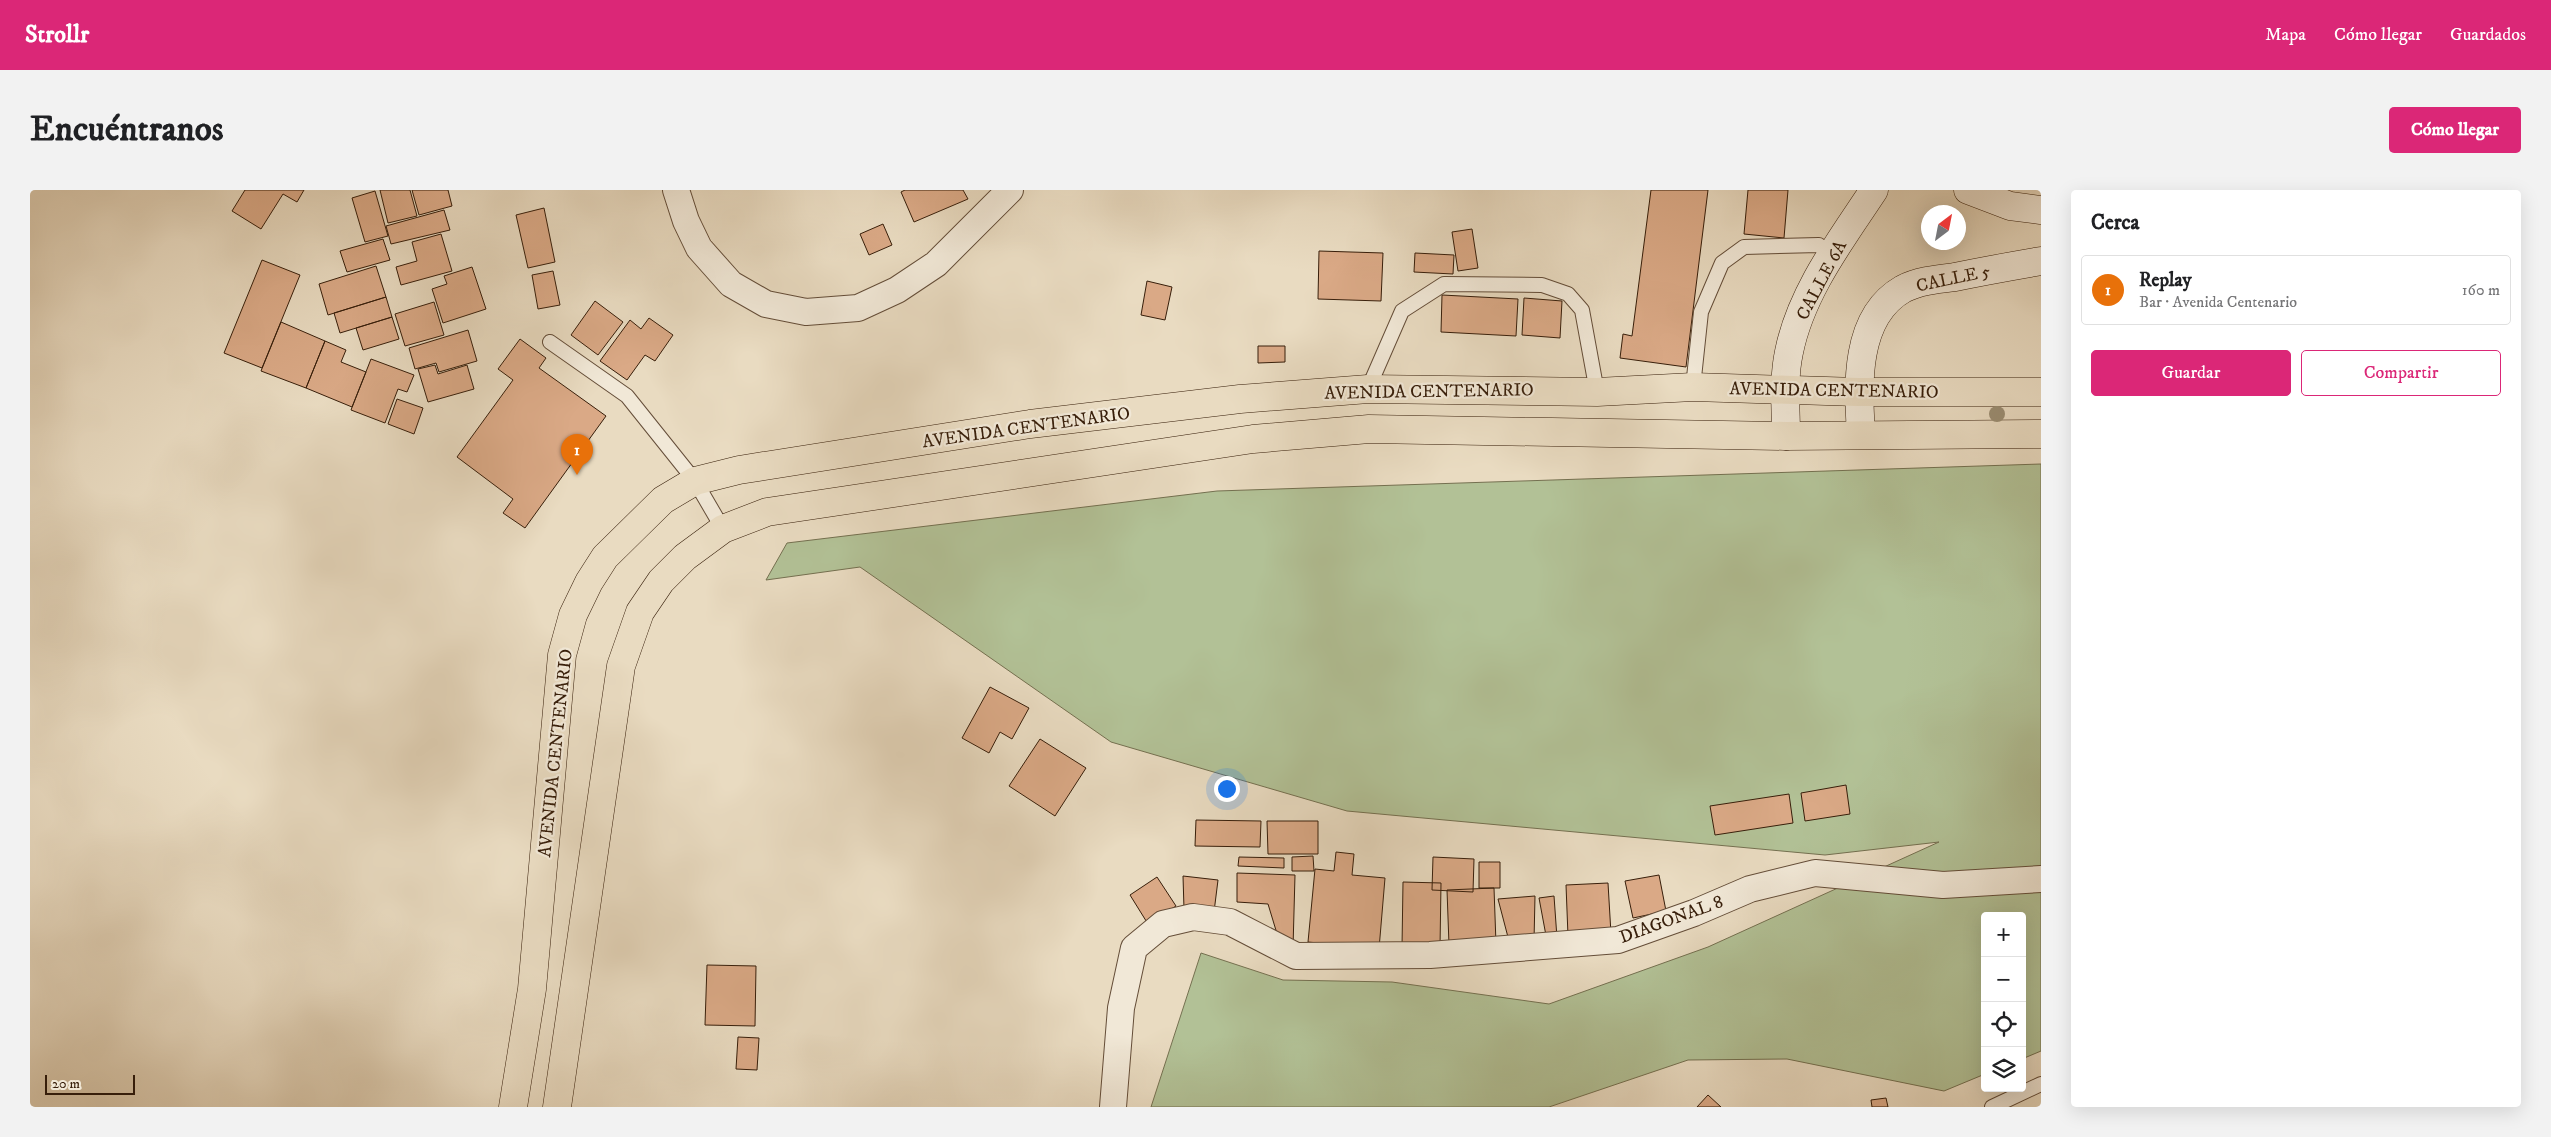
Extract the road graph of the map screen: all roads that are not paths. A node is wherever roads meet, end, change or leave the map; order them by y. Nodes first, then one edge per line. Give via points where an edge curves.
1 (676, 190) edge
2 (1010, 190) edge
3 (1874, 190) edge
4 (1968, 190) edge
5 (2041, 210) edge
6 (1832, 255) junction
7 (2041, 261) edge
8 (550, 342) dead end
9 (1693, 387) junction
10 (1368, 389) junction
11 (1544, 390) junction
12 (1785, 391) junction
13 (1597, 392) junction
14 (1858, 392) junction
15 (2041, 392) edge
16 (1542, 432) junction
17 (1861, 434) junction
18 (2041, 434) edge
19 (1786, 436) junction
20 (694, 481) junction
21 (723, 529) junction
22 (2041, 879) edge
23 (2041, 1084) edge
24 (512, 1107) edge
25 (557, 1107) edge
26 (1113, 1107) edge
27 (1992, 1107) edge

1 - 2 street via 699,248 731,284 766,304 806,312 858,308 897,290 936,264
3 - 6 street, CALLE 6A
4 - 5 street via 2010,206
6 - 9 lane via 1819,246 1744,248 1722,264 1701,312
6 - 12 street, CALLE 6A via 1804,304 1789,352
7 - 14 street, CALLE 5 via 1923,282 1904,289 1888,301 1868,330
8 - 20 lane via 627,396
9 - 12 main road, AVENIDA CENTENARIO
9 - 13 main road, AVENIDA CENTENARIO
10 - 11 main road, AVENIDA CENTENARIO
10 - 13 lane via 1402,311 1444,284 1542,285 1568,294 1582,310
10 - 20 main road, AVENIDA CENTENARIO via 1240,399 1030,424 739,470
11 - 13 main road, AVENIDA CENTENARIO
11 - 16 main road
12 - 14 main road, AVENIDA CENTENARIO
12 - 19 street, CALLE 6A
14 - 15 main road, AVENIDA CENTENARIO
14 - 17 street, CALLE 5
16 - 19 main road
16 - 21 main road via 1369,429 1253,439 776,511
17 - 18 main road
17 - 19 main road
20 - 21 lane
20 - 24 main road, AVENIDA CENTENARIO via 663,500 605,557 573,616 562,655 532,989
21 - 25 main road via 684,557 661,581 640,612 621,666
22 - 26 street, DIAGONAL 8 via 1943,884 1815,873 1750,889 1618,940 1430,955 1296,956 1230,922 1193,917 1163,924 1134,948 1121,1008
23 - 27 lane

